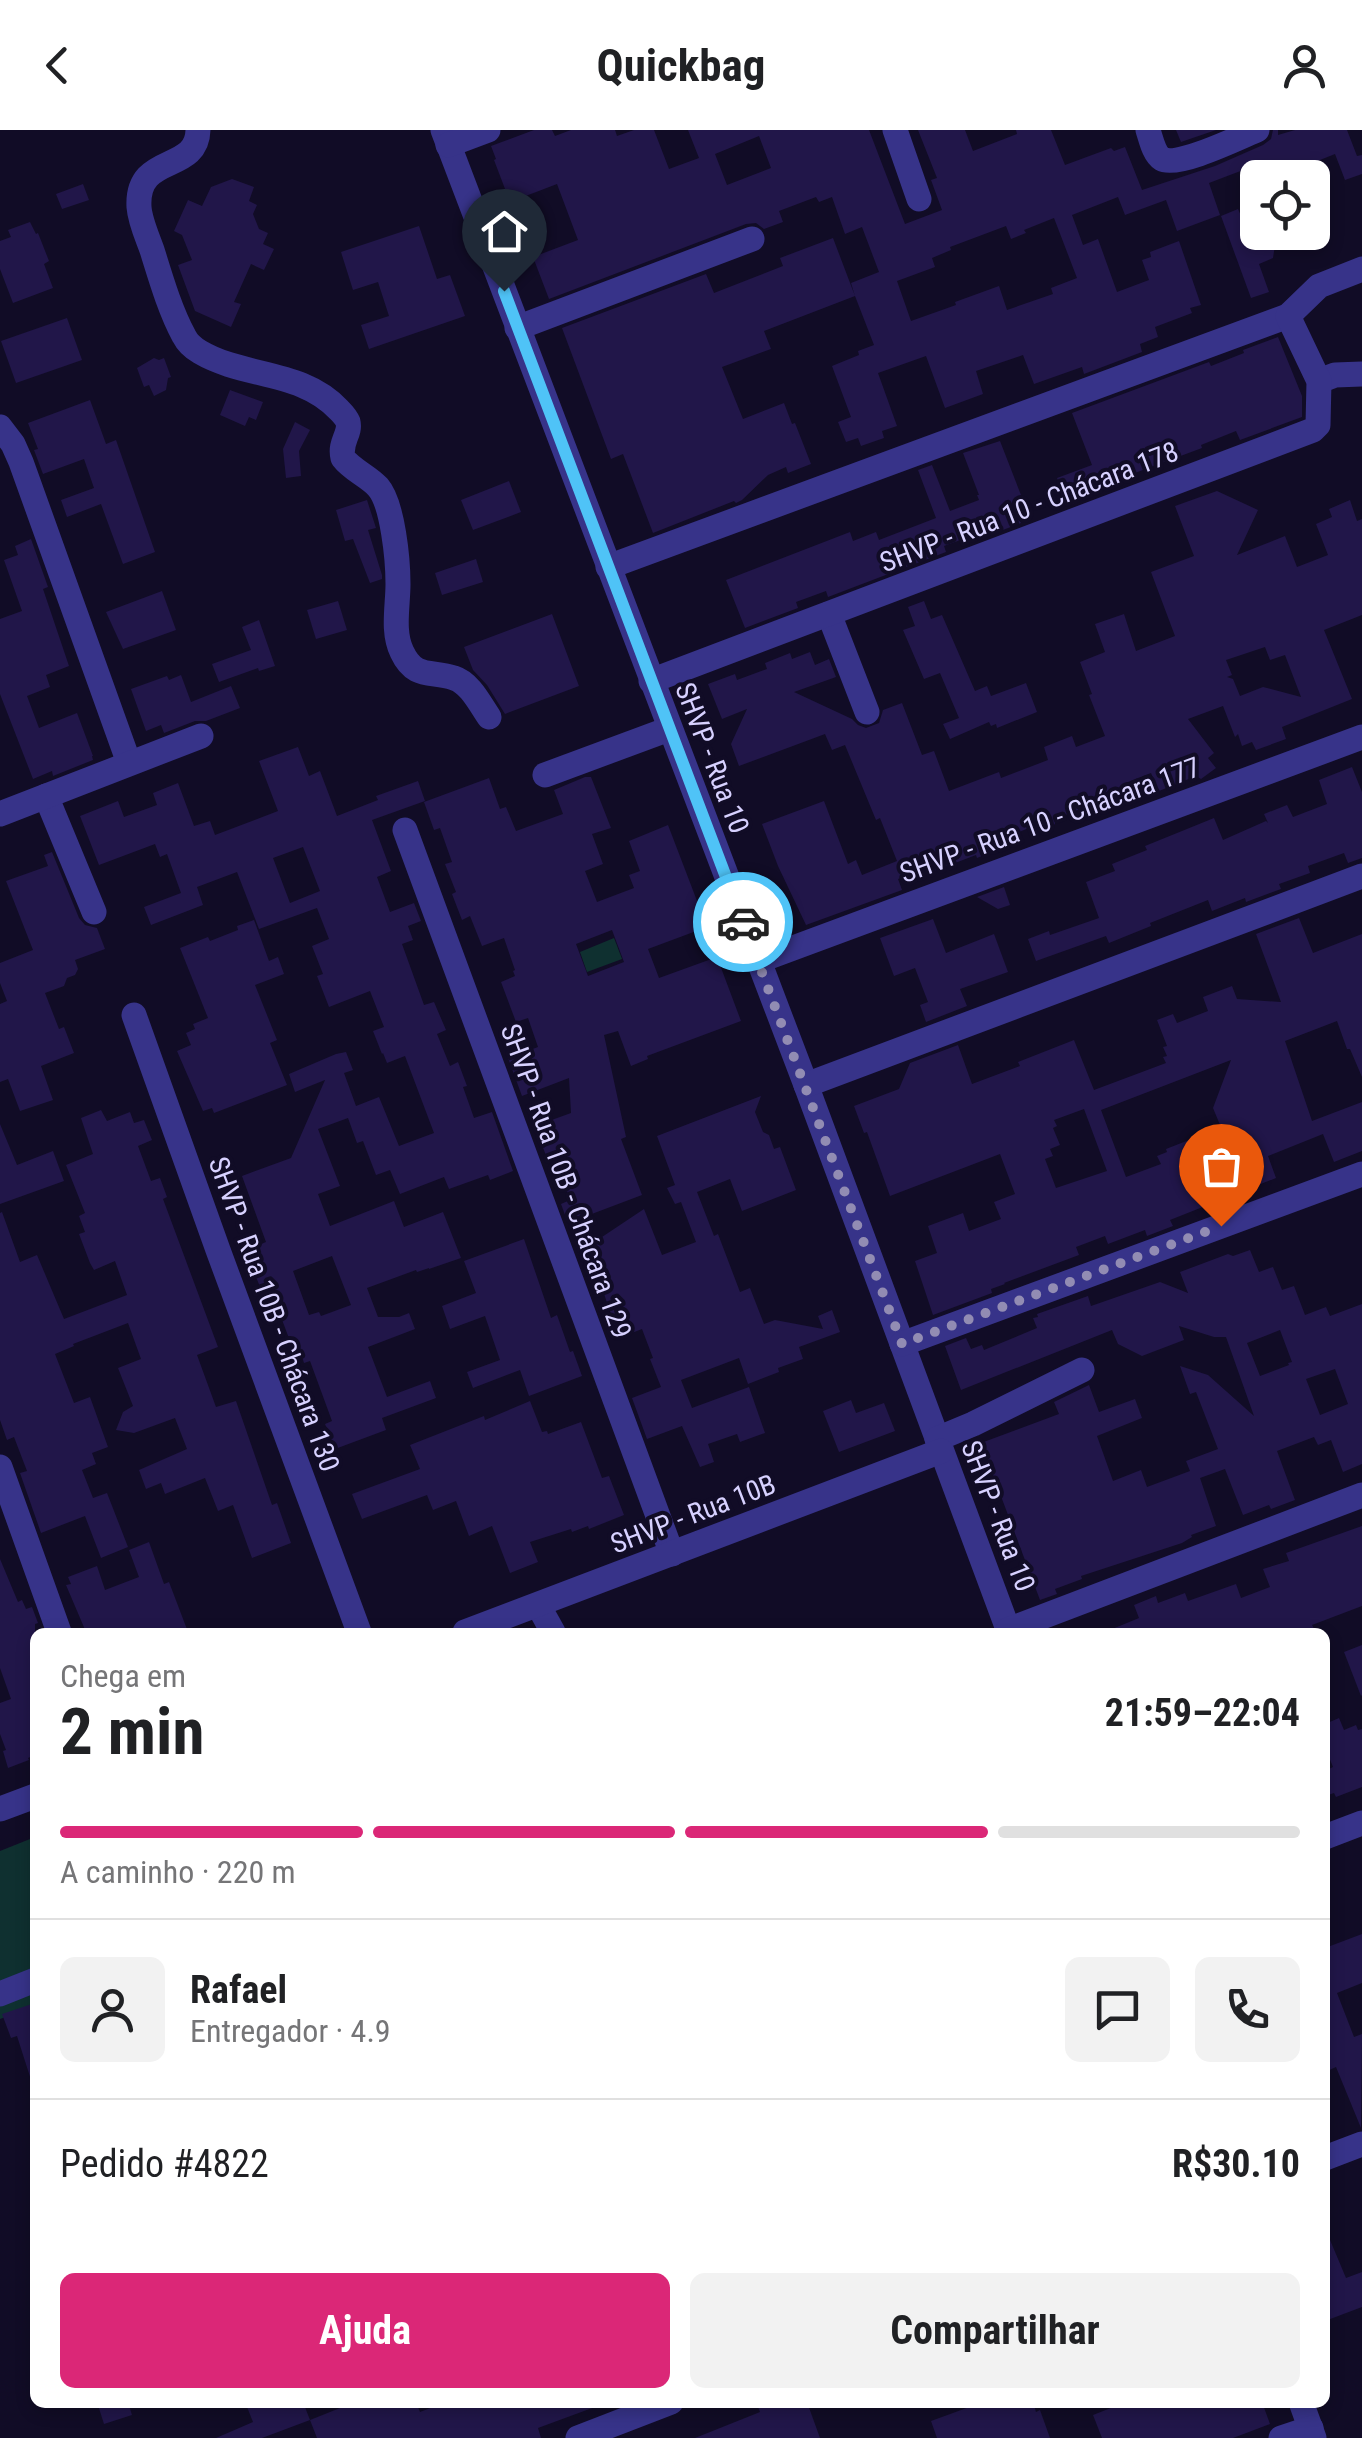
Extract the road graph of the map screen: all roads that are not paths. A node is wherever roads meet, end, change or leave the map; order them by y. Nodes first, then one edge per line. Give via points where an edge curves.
1 (198, 130) edge
2 (488, 130) edge
3 (895, 130) edge
4 (1148, 130) edge
5 (1257, 130) edge
6 (446, 138) edge
7 (919, 200) dead end
8 (752, 239) dead end
9 (1362, 269) edge
10 (1288, 316) junction
11 (518, 328) junction
12 (1362, 374) edge
13 (1319, 381) junction
14 (0, 427) edge
15 (608, 567) junction
16 (829, 614) junction
17 (651, 681) junction
18 (867, 712) dead end
19 (490, 717) dead end
20 (669, 729) junction
21 (201, 736) dead end
22 (1362, 736) edge
23 (129, 762) junction
24 (545, 776) dead end
25 (46, 796) junction
26 (0, 814) edge
27 (404, 830) dead end
28 (1362, 876) edge
29 (94, 912) dead end
30 (758, 961) junction
31 (134, 1016) dead end
32 (806, 1085) junction
33 (1362, 1174) edge
34 (902, 1344) junction
35 (1082, 1370) dead end
36 (939, 1445) junction
37 (0, 1467) edge
38 (1362, 1495) edge
39 (672, 1554) junction
40 (538, 1605) junction
41 (58, 1628) edge
42 (358, 1628) edge
43 (476, 1628) edge
44 (550, 1628) edge
45 (1008, 1628) edge
46 (1017, 1628) edge
47 (30, 1798) edge
48 (0, 1809) edge
49 (1362, 1823) edge
50 (1330, 1835) edge
51 (30, 1982) edge
52 (0, 1994) edge
53 (1362, 2144) edge
54 (1330, 2156) edge
55 (656, 2408) edge
56 (1303, 2408) edge
57 (1312, 2433) edge
58 (578, 2438) edge
59 (1282, 2438) edge

1 - 19 street via 192,151 148,173 139,205 186,340 216,360 310,386 344,416 342,458 386,503 400,650 426,674 466,685
2 - 6 street
3 - 7 street
4 - 5 street via 1156,154 1170,162
6 - 11 street, SHVP - Rua 10
8 - 11 street
9 - 10 street via 1318,286
10 - 13 street
10 - 15 street
11 - 15 street, SHVP - Rua 10
12 - 13 street
13 - 16 street, SHVP - Rua 10 - Chácara 178 via 1318,425 1301,436
14 - 23 street via 21,462
15 - 17 street, SHVP - Rua 10
16 - 17 street, SHVP - Rua 10 - Chácara 178
16 - 18 street
17 - 20 street, SHVP - Rua 10
20 - 24 street
20 - 30 street, SHVP - Rua 10
21 - 23 street
22 - 30 street, SHVP - Rua 10 - Chácara 177
23 - 25 street
25 - 26 street
25 - 29 street
27 - 39 street, SHVP - Rua 10B - Chácara 129
28 - 32 street
30 - 32 street, SHVP - Rua 10
31 - 42 street, SHVP - Rua 10B - Chácara 130
32 - 34 street, SHVP - Rua 10
33 - 34 street
34 - 36 street, SHVP - Rua 10
35 - 36 street, SHVP - Rua 10B
36 - 39 street, SHVP - Rua 10B
36 - 45 street, SHVP - Rua 10
37 - 41 street
38 - 46 street
39 - 40 street, SHVP - Rua 10B
40 - 43 street, SHVP - Rua 10B
40 - 44 street
47 - 48 street
49 - 50 street
51 - 52 street
53 - 54 street
55 - 58 street
56 - 57 street
57 - 59 street

